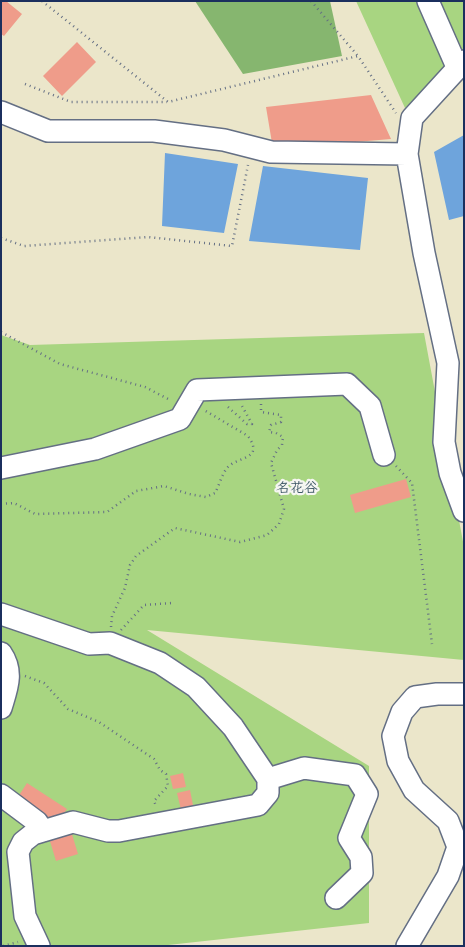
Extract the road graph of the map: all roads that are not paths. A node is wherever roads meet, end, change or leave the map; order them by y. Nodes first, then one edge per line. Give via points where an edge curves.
1 (428, 1) edge
2 (460, 64) edge
3 (1, 112) edge
4 (408, 144) junction
5 (384, 455) road end
6 (1, 468) edge
7 (464, 511) edge
8 (1, 614) edge
9 (5, 658) edge
10 (464, 694) edge
11 (1, 708) edge
12 (268, 779) junction
13 (1, 794) edge
14 (43, 831) junction
15 (336, 898) dead end
16 (39, 946) edge
17 (407, 946) edge

1 - 2 street
2 - 4 street via 412,118
3 - 4 street via 48,131 154,131 224,140 271,152
4 - 7 street via 424,253 448,363 444,442 450,473
5 - 6 street via 370,406 347,384 197,390 180,419 95,449
8 - 12 street via 89,644 110,643 160,663 196,687 233,727
9 - 11 street via 10,678
10 - 17 street via 415,697 402,712 393,736 398,761 414,790 448,821 458,847 448,876
12 - 14 street via 268,794 258,805 119,831 73,822
12 - 15 street via 304,768 355,775 367,794 349,838 361,858 362,873
13 - 14 street via 37,822
14 - 16 street via 23,842 18,852 25,916

